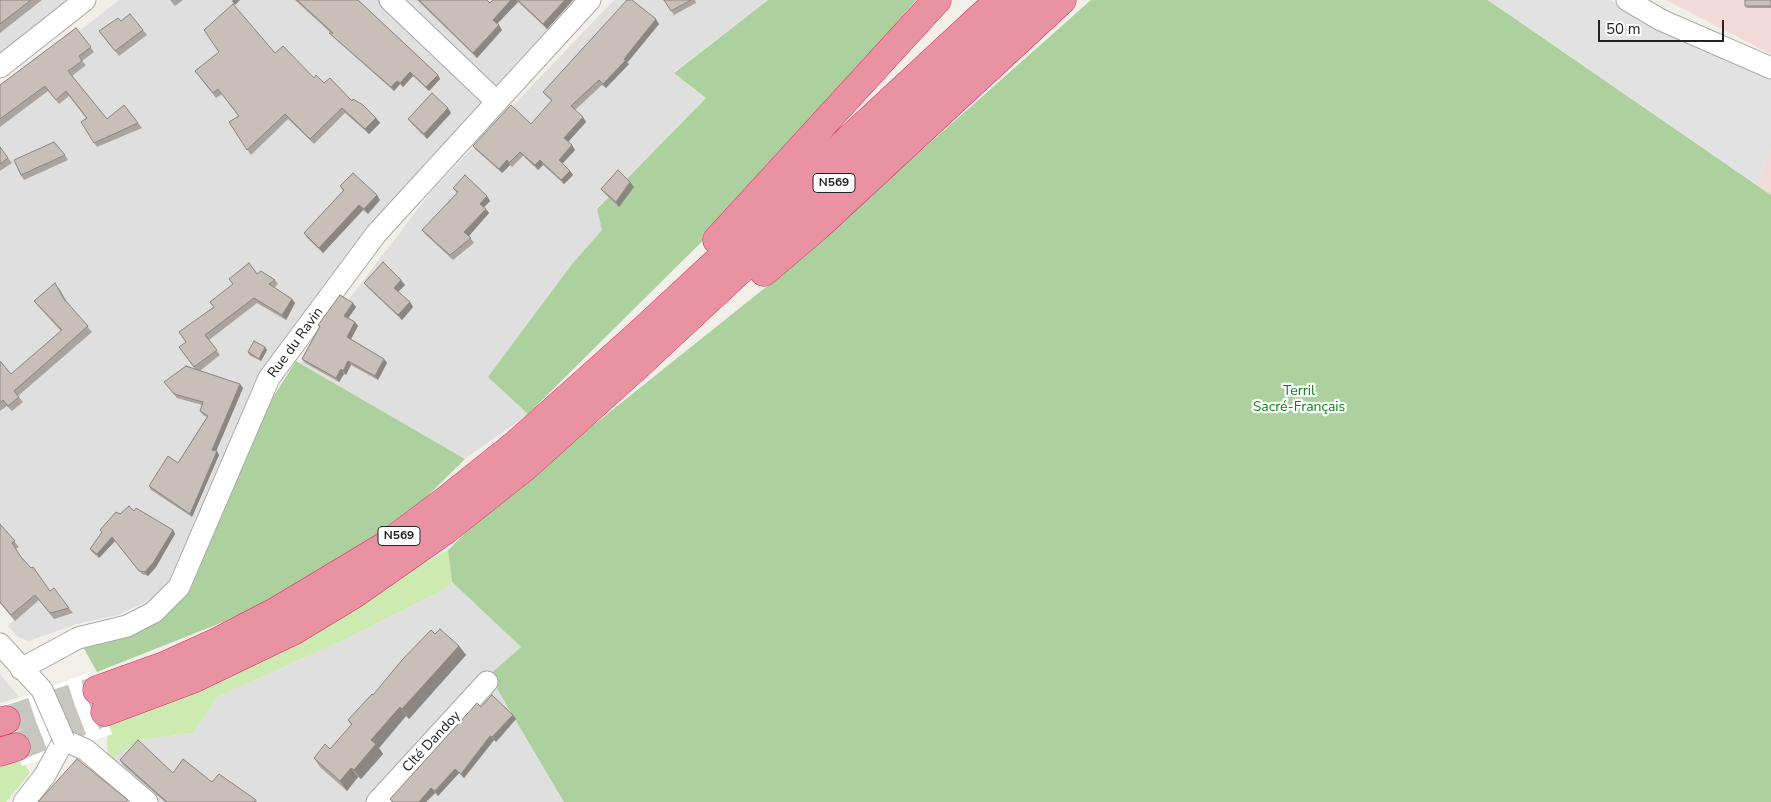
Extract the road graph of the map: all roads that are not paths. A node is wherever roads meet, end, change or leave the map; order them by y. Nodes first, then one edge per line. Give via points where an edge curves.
1 (85, 0) edge
2 (390, 0) edge
3 (590, 0) edge
4 (937, 0) edge
5 (999, 0) edge
6 (1032, 0) edge
7 (1062, 0) edge
8 (1627, 0) edge
9 (0, 67) edge
10 (1771, 68) edge
11 (497, 102) junction
12 (639, 334) junction
13 (637, 366) junction
14 (0, 644) edge
15 (21, 669) junction
16 (488, 682) dead end
17 (66, 746) junction
18 (24, 802) edge
19 (147, 802) edge
20 (378, 802) edge

1 - 9 street
2 - 11 street
3 - 11 street, Rue du Ravin
4 - 12 highway via 690,269
5 - 12 highway, N569
6 - 13 highway, N569
7 - 13 highway via 818,226 696,332
8 - 10 street via 1661,20
11 - 15 street, Rue du Ravin via 376,234 269,378 179,588 154,612 127,626 78,638
12 - 13 highway, N569 via 516,444 385,546 314,590 101,701 194,679 293,631 354,594 447,530 524,467
14 - 15 street
15 - 17 street, bridge via 42,690
16 - 20 street, CIté Dandoy
17 - 18 street
17 - 19 street via 95,757

